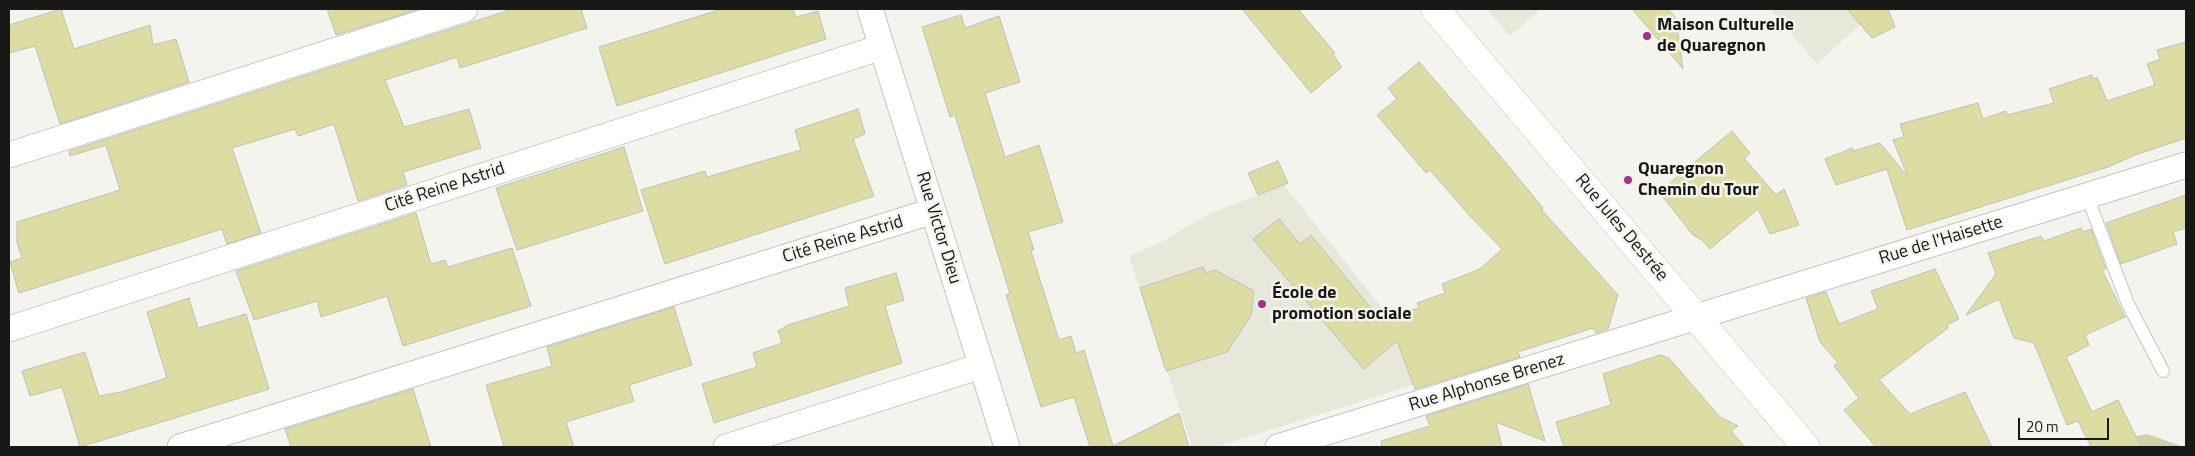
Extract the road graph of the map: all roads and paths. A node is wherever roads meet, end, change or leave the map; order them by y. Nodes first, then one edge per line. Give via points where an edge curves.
1 (465, 9) edge
2 (870, 9) edge
3 (1435, 9) edge
4 (882, 47) junction
5 (9, 154) edge
6 (2186, 165) edge
7 (2086, 196) junction
8 (933, 212) junction
9 (1696, 318) junction
10 (9, 330) edge
11 (981, 366) junction
12 (2163, 371) dead end
13 (180, 447) edge
14 (726, 447) edge
15 (1007, 447) edge
16 (1278, 447) edge
17 (1806, 447) edge

1 - 5 street
2 - 4 street, Rue Victor Dieu
3 - 9 main road, Rue Jules Destrée
4 - 8 street, Rue Victor Dieu
4 - 10 street, Cité Reine Astrid
6 - 7 street, Rue de l'Haisette
7 - 9 street, Rue de l'Haisette
7 - 12 lane via 2128,304
8 - 11 street, Rue Victor Dieu
8 - 13 street, Cité Reine Astrid
9 - 16 street, Rue Alphonse Brenez
9 - 17 main road, Rue Jules Destrée
11 - 14 street
11 - 15 street, Rue Victor Dieu

